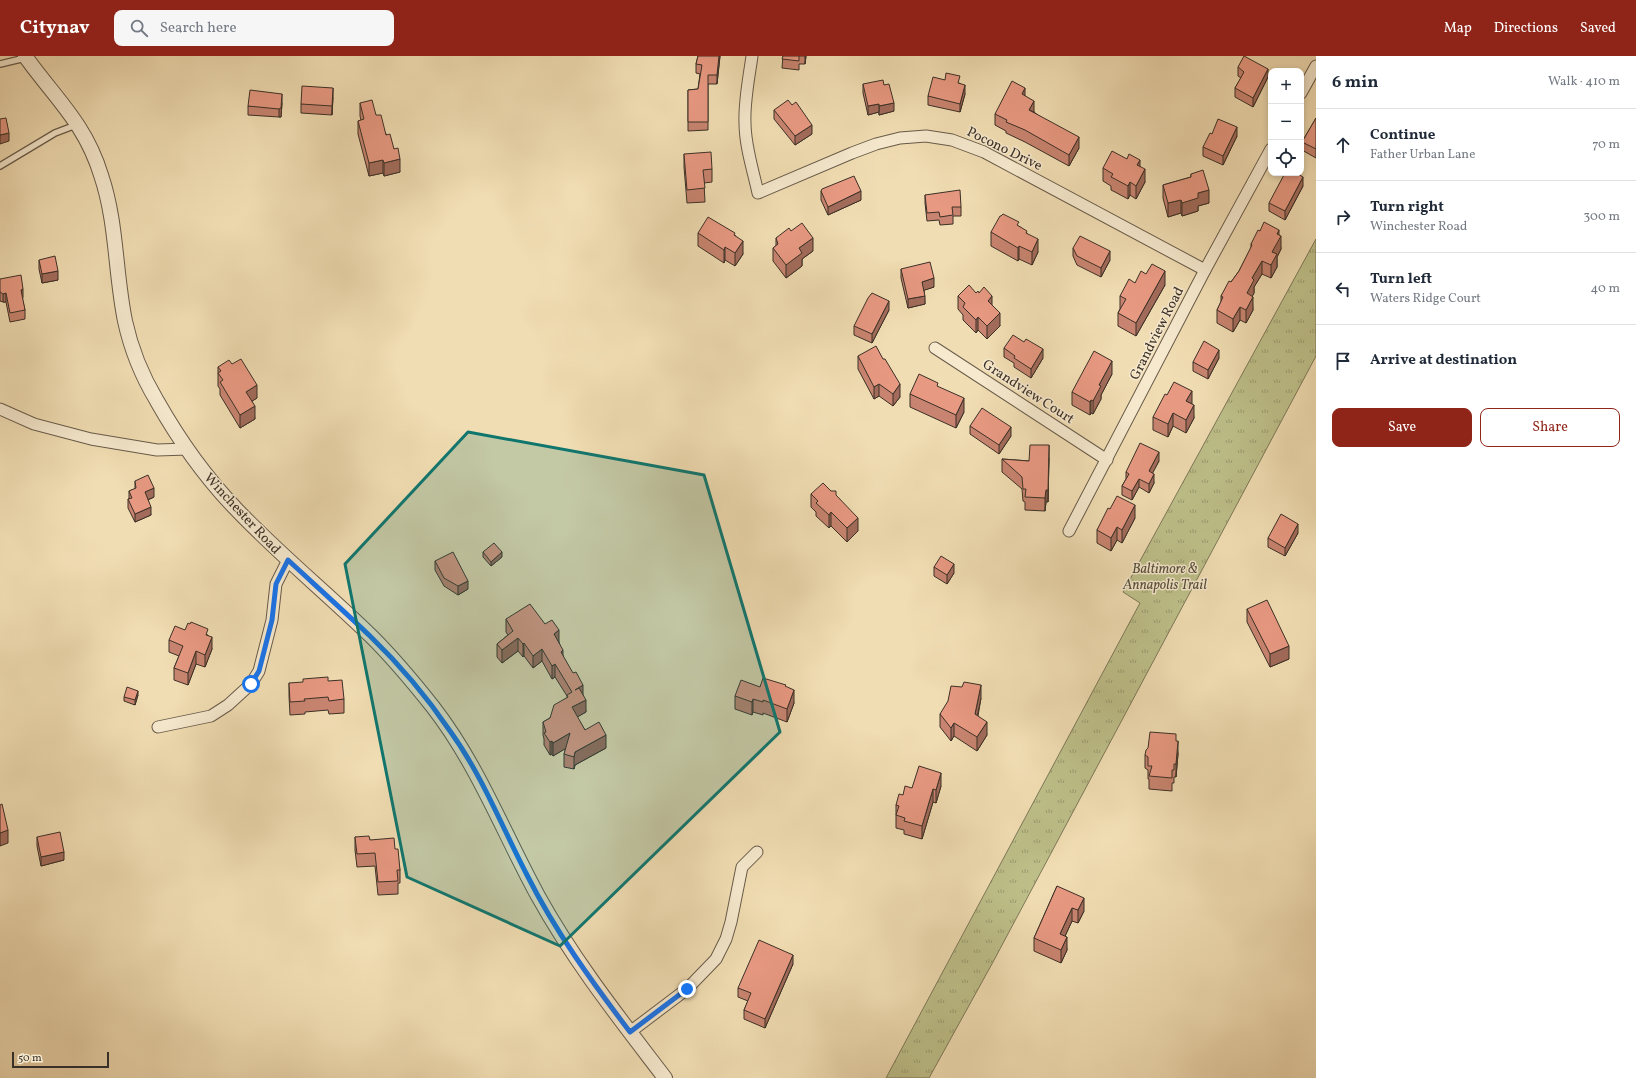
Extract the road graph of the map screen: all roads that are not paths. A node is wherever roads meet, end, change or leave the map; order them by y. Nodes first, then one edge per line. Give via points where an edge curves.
1 (752, 56) edge
2 (26, 57) edge
3 (0, 64) edge
4 (1316, 66) edge
5 (1304, 88) edge
6 (78, 124) junction
7 (1268, 154) edge
8 (0, 166) edge
9 (1205, 270) junction
10 (935, 348) dead end
11 (0, 409) edge
12 (188, 449) junction
13 (1107, 460) junction
14 (1068, 532) dead end
15 (288, 560) junction
16 (158, 727) dead end
17 (757, 852) dead end
18 (630, 1032) junction
19 (665, 1078) edge

1 - 9 street, Pocono Drive via 744,123 758,193 876,144 900,138 926,136 952,140 984,152
2 - 3 lane
2 - 6 street, Winchester Road
4 - 5 street
6 - 8 lane via 55,133
6 - 12 street, Winchester Road via 95,156 107,194 131,344 156,400
7 - 9 street, Grandview Road
9 - 13 street, Grandview Road
10 - 13 street, Grandview Court
11 - 12 street via 34,424 91,439 157,450
12 - 15 street, Winchester Road via 232,505
13 - 14 street, Grandview Road
15 - 16 street via 276,584 272,620 259,671 251,684 228,705 211,716
15 - 18 street, Winchester Road via 385,651 451,732 484,788 526,875 550,917
17 - 18 street via 742,867 731,922 716,959 687,989
18 - 19 street, Winchester Road

